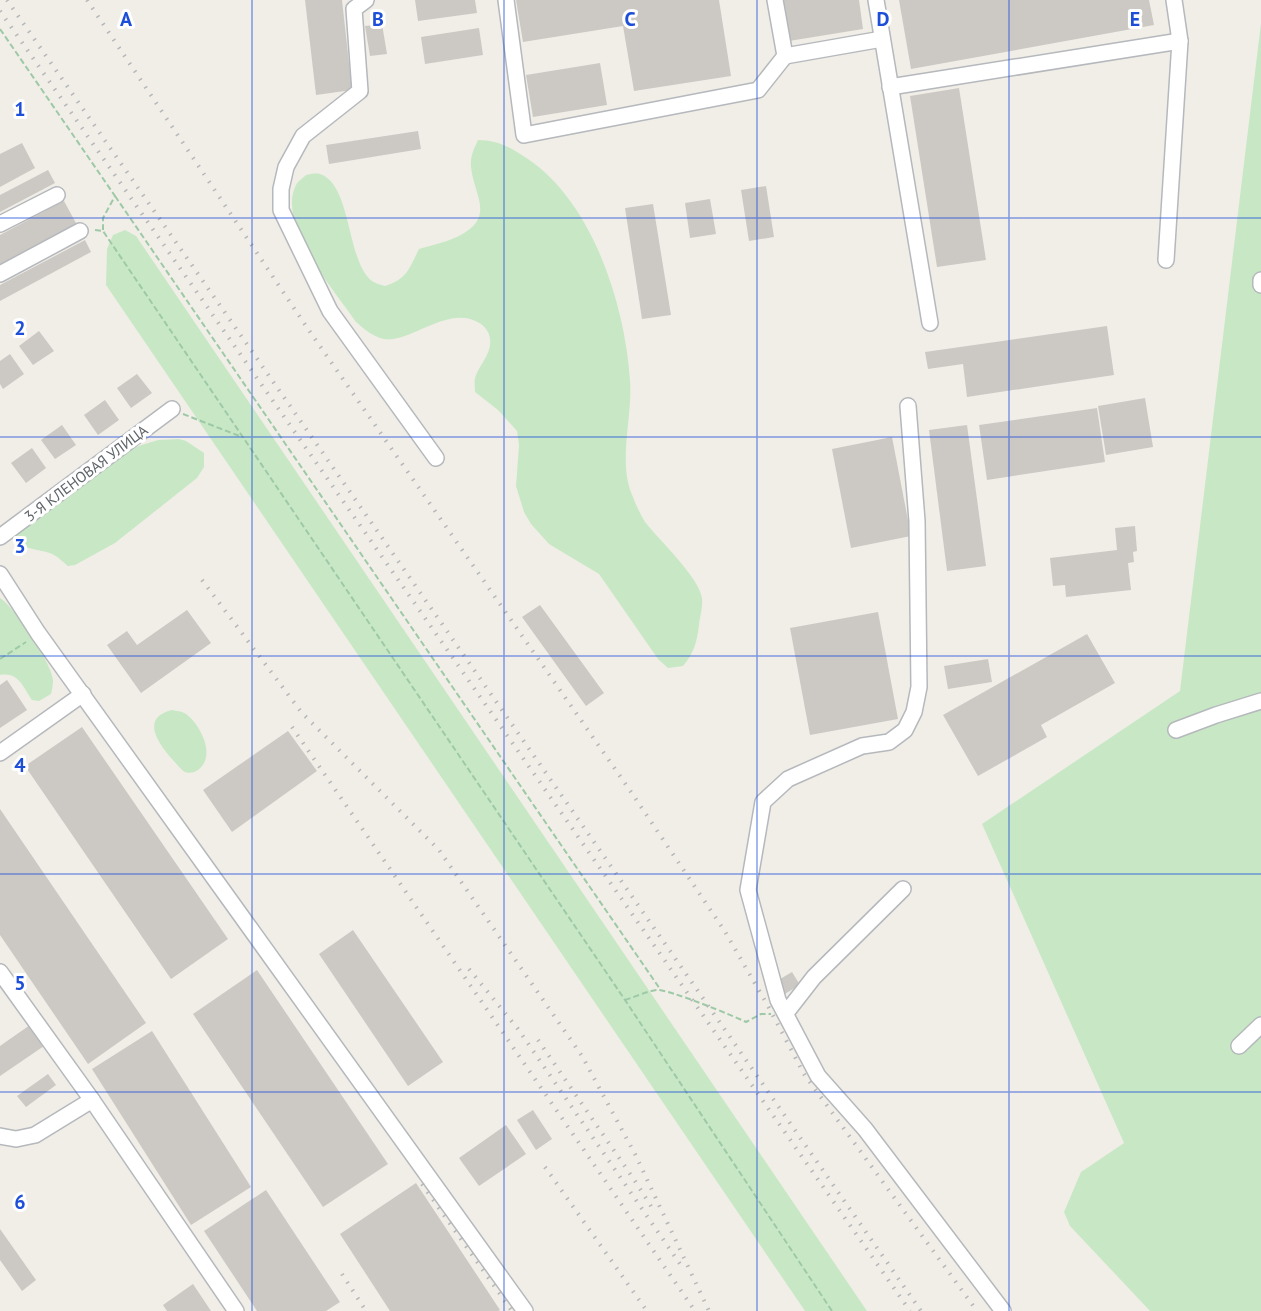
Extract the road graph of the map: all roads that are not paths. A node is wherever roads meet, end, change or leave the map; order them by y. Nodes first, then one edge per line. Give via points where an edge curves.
1 (366, 0) edge
2 (506, 0) edge
3 (775, 0) edge
4 (876, 0) edge
5 (1174, 0) edge
6 (882, 39) junction
7 (1180, 41) junction
8 (785, 56) junction
9 (890, 87) junction
10 (57, 195) dead end
11 (0, 224) edge
12 (80, 231) road end
13 (1166, 260) dead end
14 (0, 274) edge
15 (1261, 280) edge
16 (1261, 285) edge
17 (930, 323) dead end
18 (908, 406) dead end
19 (172, 409) road end
20 (436, 458) dead end
21 (0, 537) edge
22 (0, 574) edge
23 (83, 694) junction
24 (1261, 701) edge
25 (1176, 730) dead end
26 (0, 753) edge
27 (903, 889) dead end
28 (0, 972) edge
29 (786, 1013) junction
30 (1261, 1025) edge
31 (1239, 1046) dead end
32 (92, 1100) junction
33 (0, 1136) edge
34 (236, 1311) edge
35 (525, 1311) edge
36 (1003, 1311) edge

1 - 20 street via 354,9 360,91 303,136 286,167 281,210 330,311
2 - 8 street via 524,135 758,90
3 - 8 street
4 - 6 street
5 - 7 street
6 - 8 street
6 - 9 street
7 - 9 street
7 - 13 street
9 - 17 street
10 - 11 street
12 - 14 street
15 - 16 street
18 - 29 street via 917,521 919,687 914,712 905,730 889,742 862,746 788,779 763,801 748,890 778,1000
19 - 21 street, 3-Я КЛЕНОВАЯ УЛИЦА
22 - 23 street
23 - 26 street
23 - 35 street
24 - 25 street
27 - 29 street via 814,977
28 - 32 street
29 - 36 street via 818,1076 865,1130
30 - 31 street
32 - 33 street via 35,1135 16,1139
32 - 34 street

